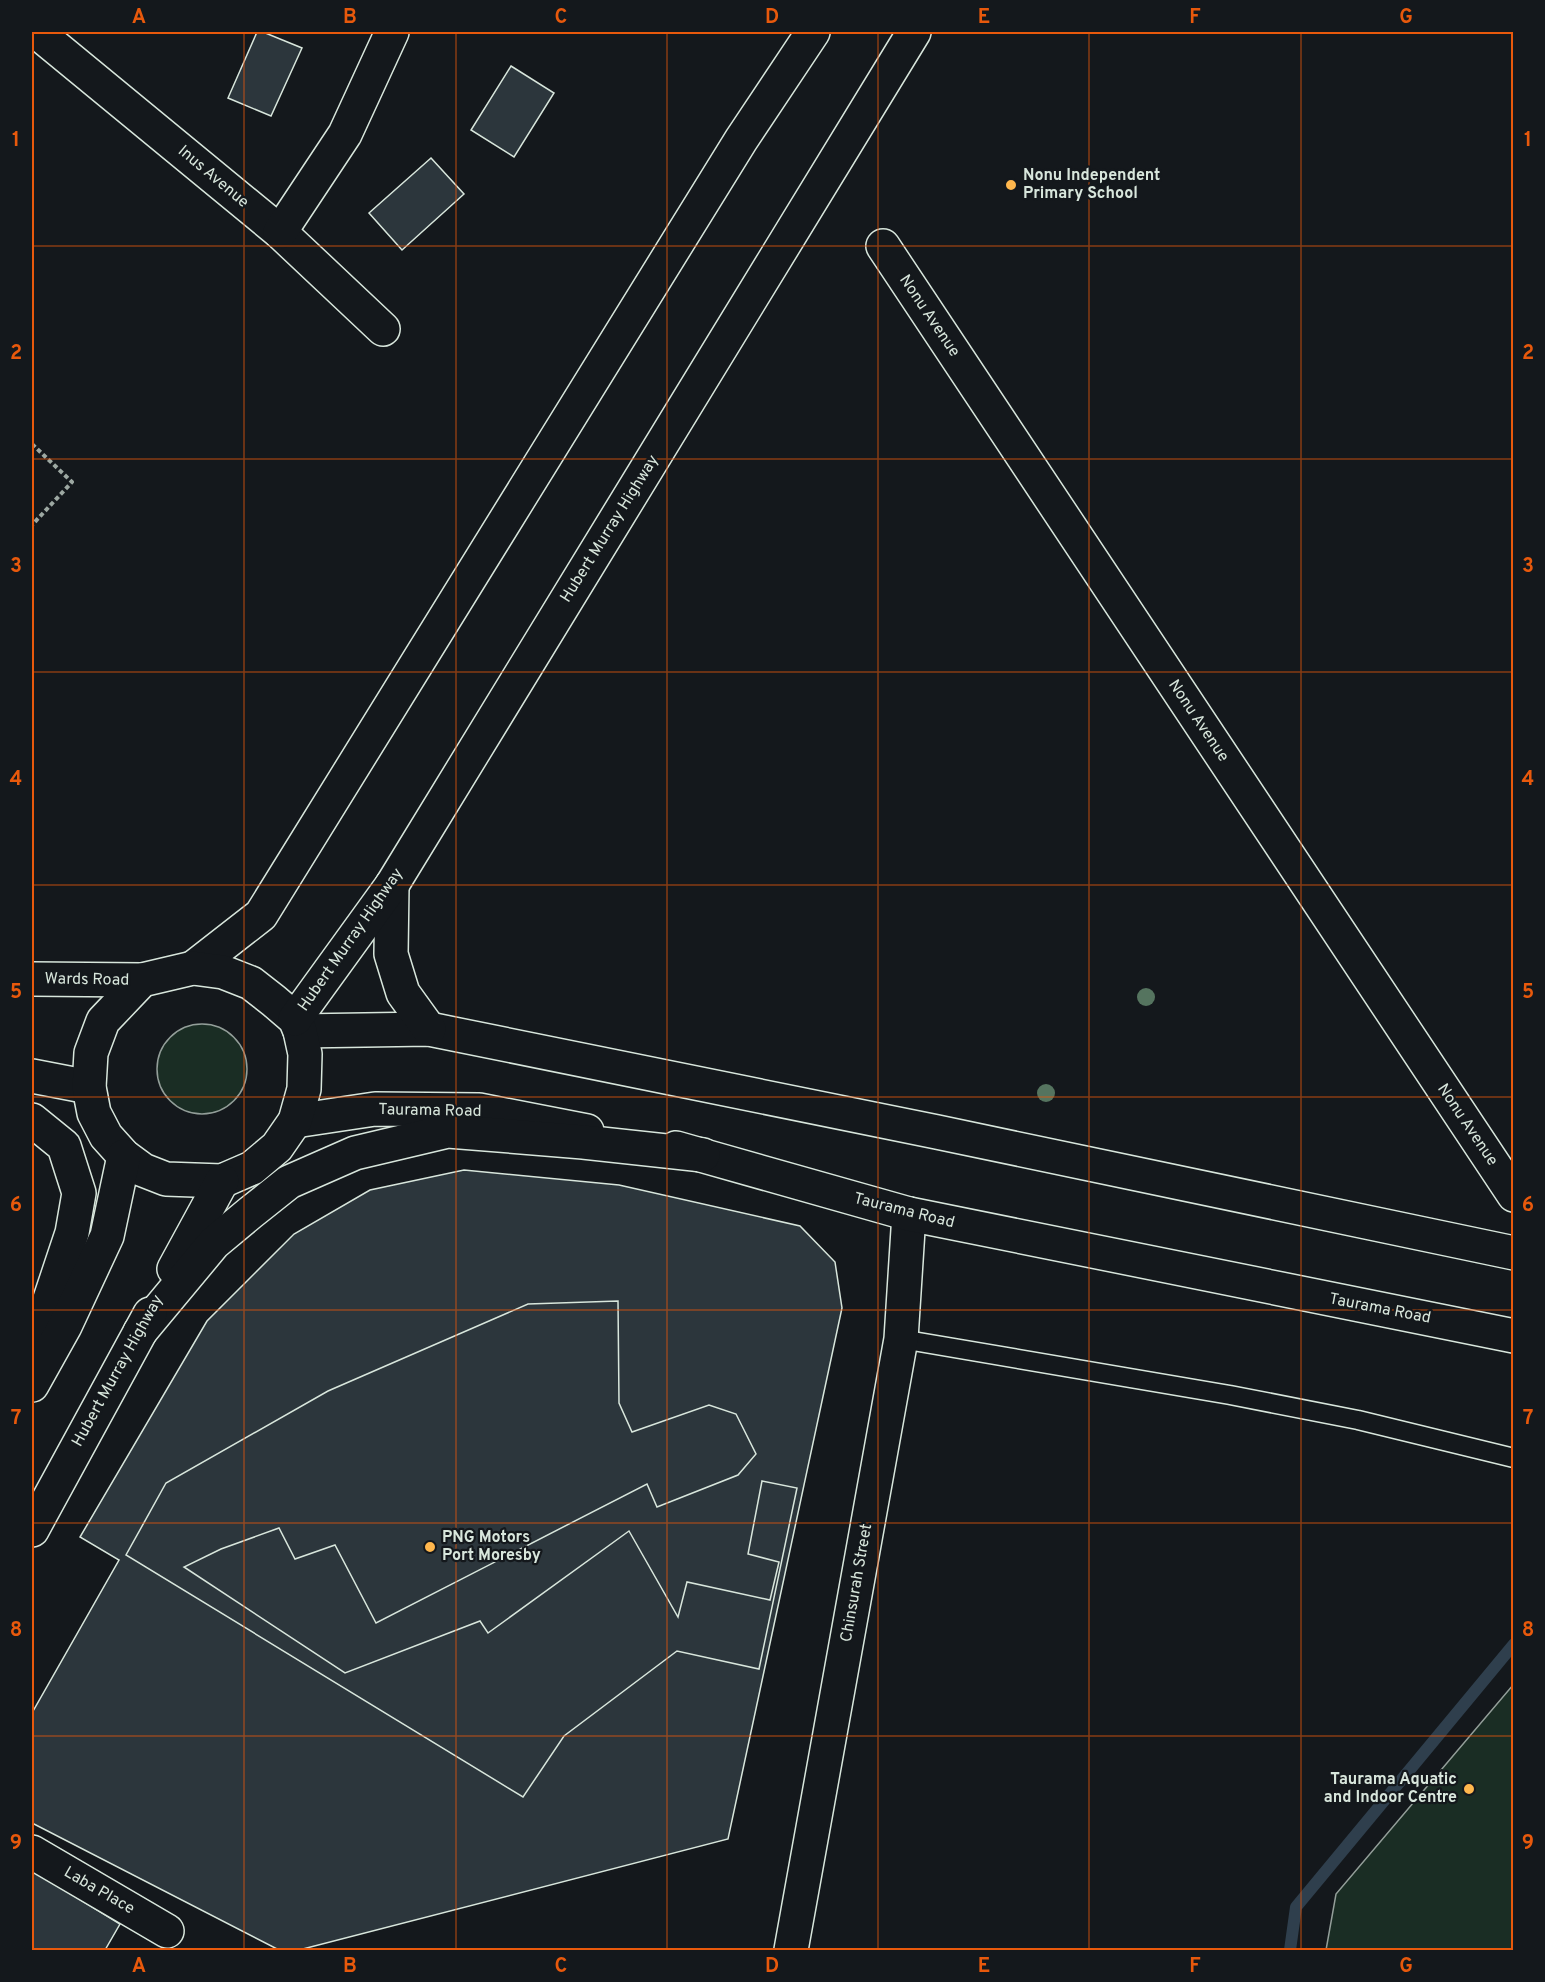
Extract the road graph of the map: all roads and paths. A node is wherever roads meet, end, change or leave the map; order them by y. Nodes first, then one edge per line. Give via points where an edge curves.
1 (37, 32) edge
2 (392, 32) edge
3 (813, 32) edge
4 (914, 32) edge
5 (280, 232) junction
6 (883, 246) dead end
7 (383, 329) dead end
8 (32, 444) edge
9 (32, 525) edge
10 (392, 885) junction
11 (193, 968) junction
12 (32, 979) edge
13 (142, 980) junction
14 (297, 1025) junction
15 (429, 1029) junction
16 (32, 1076) edge
17 (88, 1087) junction
18 (32, 1120) edge
19 (295, 1121) junction
20 (703, 1155) junction
21 (124, 1156) junction
22 (222, 1180) junction
23 (1514, 1196) edge
24 (909, 1214) junction
25 (1514, 1253) edge
26 (140, 1332) junction
27 (1514, 1336) edge
28 (901, 1339) junction
29 (32, 1346) edge
30 (32, 1385) edge
31 (1514, 1458) edge
32 (32, 1530) edge
33 (32, 1852) edge
34 (167, 1931) dead end
35 (791, 1950) edge

1 - 5 main road, Inus Avenue
2 - 5 main road via 345,134
3 - 11 main road via 741,140 261,915
4 - 10 main road, Hubert Murray Highway
5 - 7 main road, Inus Avenue
6 - 23 main road, Nonu Avenue
8 - 9 path via 72,482
10 - 14 main road, Hubert Murray Highway
10 - 15 main road via 391,954 403,993
11 - 13 main road, Wards Road
11 - 14 main road via 223,972 250,983
12 - 13 main road, Wards Road
13 - 17 main road via 104,1021 91,1053
14 - 15 main road
14 - 19 main road via 305,1054 304,1089
15 - 25 main road
16 - 17 main road
17 - 21 main road via 94,1113 106,1136
18 - 29 main road via 64,1146 79,1193 72,1233
19 - 20 main road, Taurama Road via 375,1109 479,1110
19 - 22 main road via 277,1147 252,1168
20 - 24 main road, Taurama Road
20 - 26 main road via 448,1131 355,1153 289,1182 249,1213 214,1243
21 - 22 main road via 143,1170 166,1179
21 - 30 main road via 107,1236
22 - 26 main road, Hubert Murray Highway
24 - 27 main road, Taurama Road
24 - 28 main road, Chinsurah Street
26 - 32 main road, Hubert Murray Highway
28 - 31 lane via 1230,1395 1358,1420
28 - 35 main road, Chinsurah Street
33 - 34 main road, Laba Place

